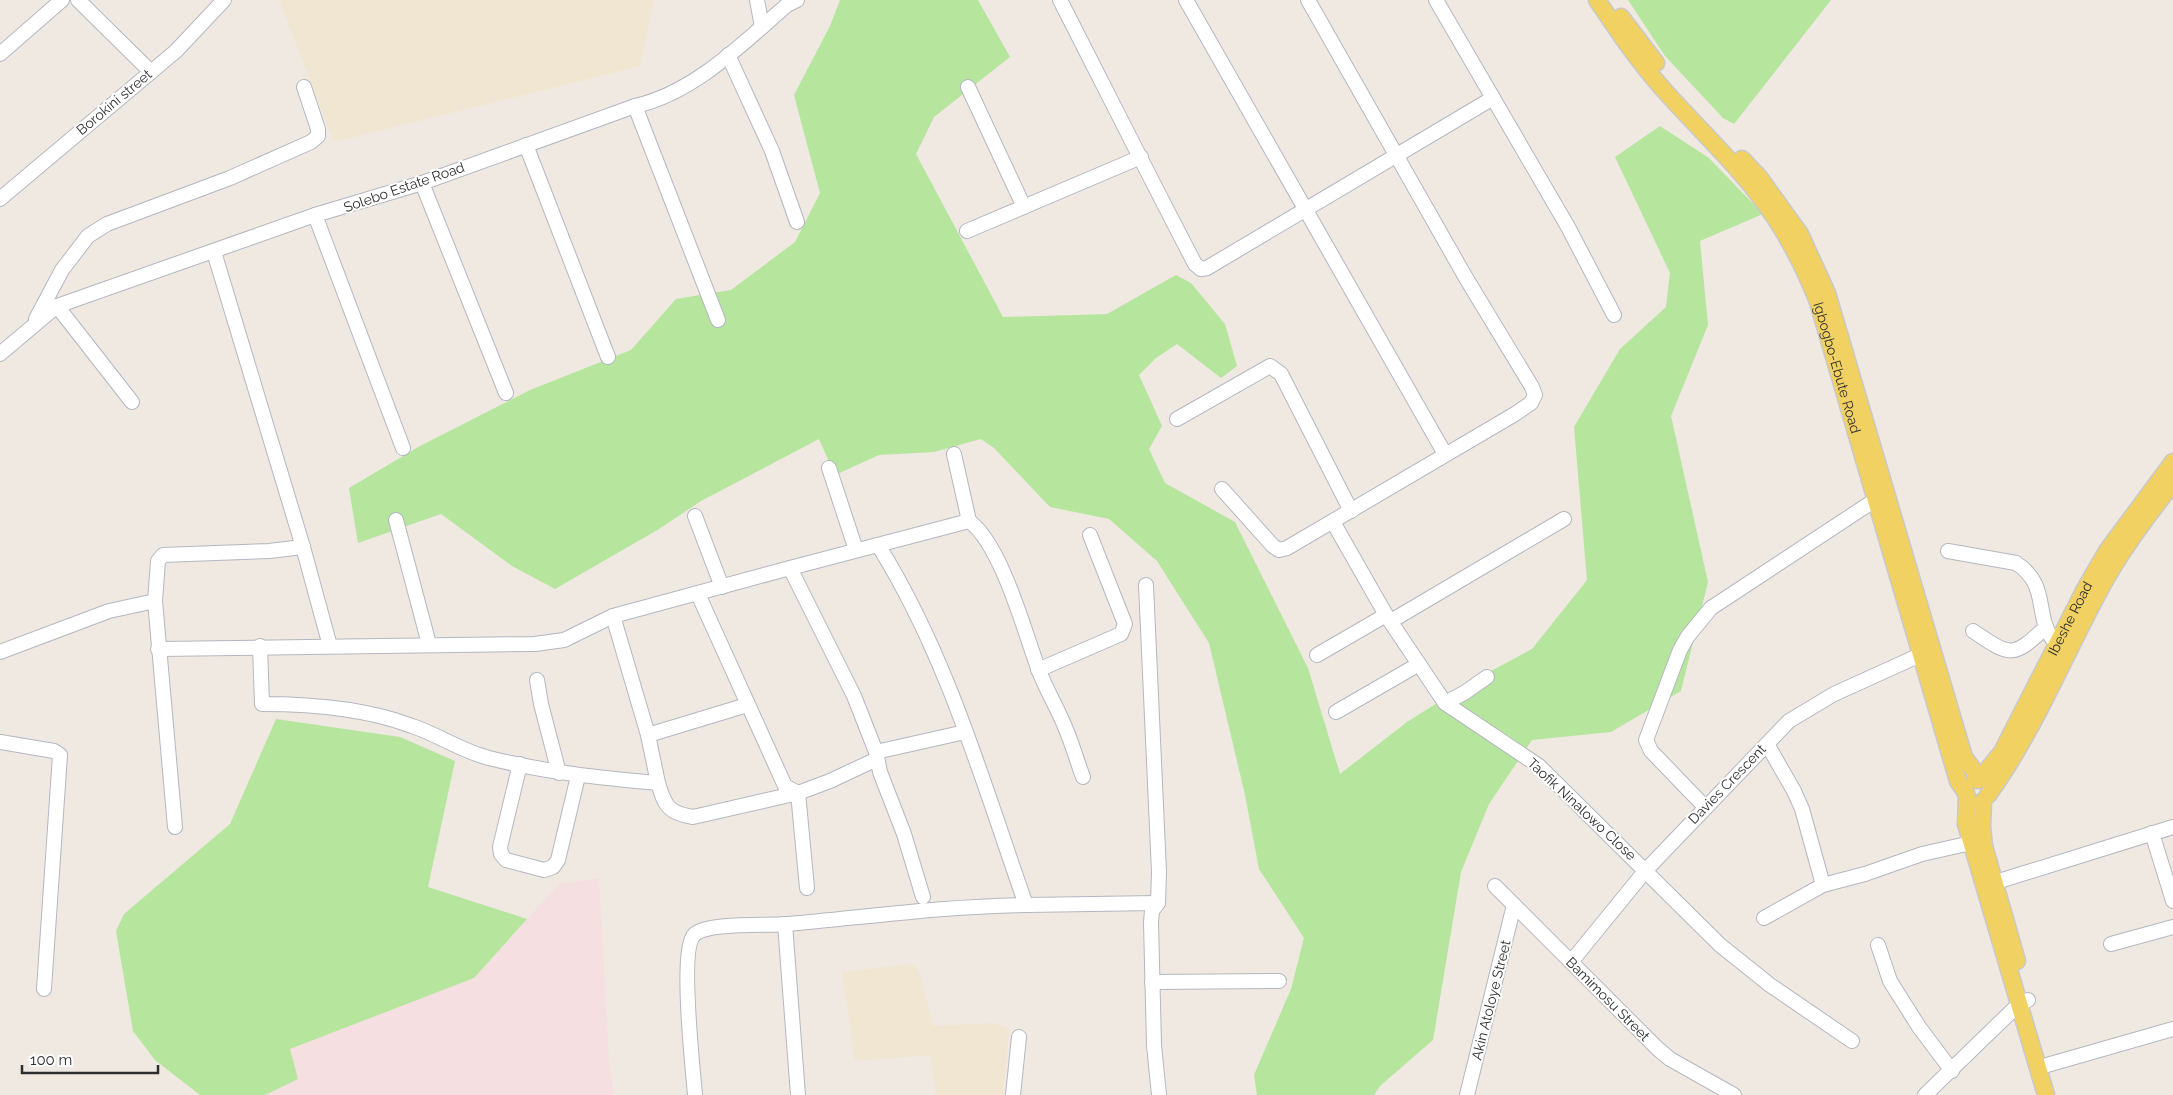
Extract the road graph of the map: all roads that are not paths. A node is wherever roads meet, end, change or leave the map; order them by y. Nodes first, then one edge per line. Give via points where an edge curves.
1 (62, 0) edge
2 (78, 0) edge
3 (224, 0) edge
4 (757, 0) edge
5 (797, 0) edge
6 (1060, 0) edge
7 (1186, 0) edge
8 (1308, 0) edge
9 (1436, 0) edge
10 (1597, 0) edge
11 (1610, 0) edge
12 (762, 27) junction
13 (0, 54) edge
14 (728, 55) junction
15 (151, 72) junction
16 (304, 86) dead end
17 (968, 86) dead end
18 (1493, 98) junction
19 (635, 106) junction
20 (526, 145) junction
21 (1398, 156) junction
22 (1141, 157) junction
23 (422, 184) junction
24 (0, 200) edge
25 (1024, 207) junction
26 (1307, 209) junction
27 (315, 215) junction
28 (797, 222) dead end
29 (967, 232) dead end
30 (214, 252) junction
31 (57, 306) junction
32 (1614, 315) dead end
33 (718, 320) dead end
34 (33, 324) junction
35 (0, 354) edge
36 (608, 357) dead end
37 (506, 393) dead end
38 (132, 402) dead end
39 (1177, 418) dead end
40 (403, 448) dead end
41 (954, 454) dead end
42 (1445, 454) junction
43 (2173, 462) edge
44 (830, 468) dead end
45 (2173, 483) edge
46 (1222, 489) dead end
47 (1875, 500) junction
48 (1351, 511) junction
49 (695, 516) dead end
50 (1564, 519) dead end
51 (396, 520) dead end
52 (969, 522) junction
53 (1333, 522) junction
54 (1090, 534) dead end
55 (878, 545) junction
56 (303, 547) junction
57 (856, 550) junction
58 (1948, 551) dead end
59 (790, 568) junction
60 (1146, 585) dead end
61 (722, 587) junction
62 (698, 594) junction
63 (155, 601) junction
64 (613, 616) junction
65 (1389, 618) junction
66 (2046, 627) junction
67 (1973, 631) dead end
68 (429, 644) junction
69 (2058, 644) junction
70 (260, 646) junction
71 (330, 646) junction
72 (158, 649) junction
73 (1927, 651) junction
74 (0, 652) edge
75 (1317, 655) dead end
76 (1419, 664) junction
77 (1038, 670) junction
78 (1487, 677) dead end
79 (537, 680) dead end
80 (1445, 703) junction
81 (747, 704) junction
82 (1336, 712) dead end
83 (964, 732) junction
84 (648, 735) junction
85 (0, 742) edge
86 (1766, 744) junction
87 (877, 756) junction
88 (520, 764) junction
89 (560, 773) junction
90 (578, 776) junction
91 (1083, 777) dead end
92 (1977, 780) junction
93 (658, 783) junction
94 (798, 793) junction
95 (1967, 795) junction
96 (1986, 798) junction
97 (1705, 807) junction
98 (175, 827) dead end
99 (2173, 827) edge
100 (2152, 833) junction
101 (1971, 843) junction
102 (1646, 870) junction
103 (1996, 882) junction
104 (1823, 885) junction
105 (1495, 886) dead end
106 (807, 888) dead end
107 (923, 897) dead end
108 (2173, 901) edge
109 (1158, 903) junction
110 (1026, 904) junction
111 (1514, 905) junction
112 (1764, 918) dead end
113 (785, 924) junction
114 (2173, 927) edge
115 (2111, 944) dead end
116 (1878, 945) dead end
117 (1571, 962) junction
118 (1279, 981) dead end
119 (1152, 982) junction
120 (44, 989) dead end
121 (2023, 1002) junction
122 (2173, 1028) edge
123 (1019, 1037) dead end
124 (1852, 1042) dead end
125 (2047, 1064) junction
126 (1952, 1071) junction
127 (695, 1095) edge
128 (798, 1095) edge
129 (1013, 1095) edge
130 (1158, 1095) edge
131 (1467, 1095) edge
132 (1734, 1095) edge
133 (1925, 1095) edge
134 (2046, 1095) edge
135 (2056, 1095) edge

1 - 13 street
2 - 15 street
3 - 15 street, Borokini street via 176,51
4 - 12 street
5 - 12 street, Solebo Estate Road
6 - 22 street
7 - 26 street
8 - 21 street
9 - 18 street
10 - 47 main road, Igbogbo-Ebute Road via 1662,88 1745,178 1794,248 1818,302
11 - 73 main road, Igbogbo-Ebute Road via 1674,86 1759,177 1800,234 1827,293 1836,322
12 - 14 street, Solebo Estate Road
14 - 19 street, Solebo Estate Road via 711,70 653,102
14 - 28 street via 772,151
15 - 24 street, Borokini street
16 - 34 street via 318,136 230,178 107,224 88,236 62,270
17 - 25 street
18 - 21 street
18 - 32 street via 1568,227
19 - 20 street, Solebo Estate Road
19 - 33 street
20 - 23 street, Solebo Estate Road
20 - 36 street
21 - 26 street
21 - 42 street via 1535,395 1531,403 1515,414
22 - 25 street
22 - 26 street via 1195,264 1201,269
23 - 27 street, Solebo Estate Road
23 - 37 street
25 - 29 street
26 - 42 street
27 - 30 street, Solebo Estate Road
27 - 40 street
30 - 31 street, Solebo Estate Road
30 - 56 street
31 - 34 street, Solebo Estate Road
31 - 38 street
34 - 35 street, Solebo Estate Road
39 - 48 street via 1270,366 1281,374
41 - 52 street
42 - 48 street
43 - 69 main road, Ibeshe Road via 2108,551
44 - 57 street
45 - 96 main road, Ibeshe Road via 2096,595 2012,758
46 - 53 street via 1280,550
47 - 73 main road, Igbogbo-Ebute Road
47 - 97 street via 1711,608 1680,650 1646,740 1651,751
48 - 53 street
49 - 61 street
50 - 65 street
51 - 68 street
52 - 55 street
52 - 77 street via 990,544 1020,613
53 - 65 street, Taofik Ninalowo Close
54 - 77 street via 1124,629 1121,634
55 - 57 street
55 - 83 street via 902,584 928,638
56 - 63 street via 163,555 158,561
56 - 71 street
57 - 59 street
58 - 66 street via 2016,563 2024,569 2038,588
59 - 61 street
59 - 87 street via 854,696
60 - 109 street via 1160,872
61 - 62 street
62 - 64 street
62 - 81 street
63 - 72 street
63 - 74 street via 109,611
64 - 68 street via 564,640 535,644
64 - 84 street
65 - 75 street
65 - 76 street, Taofik Ninalowo Close
66 - 67 street via 2026,645 2010,652
66 - 69 street
68 - 71 street
69 - 92 main road, Ibeshe Road via 2002,752
70 - 71 street
70 - 72 street
70 - 88 street via 262,704 341,708 376,716 411,725 460,749
72 - 98 street
73 - 86 street, Davies Crescent via 1834,694 1789,721
73 - 92 main road, Igbogbo-Ebute Road via 1964,757
73 - 95 main road, Igbogbo-Ebute Road via 1958,781
76 - 80 street, Taofik Ninalowo Close
76 - 82 street
77 - 91 street
78 - 80 street
79 - 89 street
80 - 102 street, Taofik Ninalowo Close via 1539,766
81 - 84 street
81 - 94 street via 785,786
83 - 87 street
83 - 110 street
84 - 93 street
85 - 120 street via 54,751 60,755
86 - 97 street, Davies Crescent
86 - 104 street via 1802,809
87 - 94 street via 830,781
87 - 107 street
88 - 89 street
88 - 90 street via 501,854 506,860 544,870 553,867 558,860
89 - 90 street
90 - 93 street
92 - 95 main road via 1969,783
92 - 96 main road via 1986,784
93 - 94 street via 664,803 682,815 693,817
94 - 106 street
95 - 96 main road via 1976,803
95 - 101 main road via 1966,824
96 - 103 main road via 1982,828 1984,846
97 - 102 street, Davies Crescent
99 - 100 street
100 - 103 street
100 - 108 street
101 - 104 street via 1922,854
101 - 121 main road
102 - 117 street, Davies Crescent
102 - 124 street, Taofik Ninalowo Close via 1744,966
103 - 121 main road
104 - 112 street
105 - 111 street, Bamimosu Street
109 - 110 street
109 - 119 street via 1152,911
110 - 113 street
111 - 117 street, Bamimosu Street
111 - 131 street, Akin Atoloye Street
113 - 127 street via 738,925 705,930 695,934 689,944 687,975
113 - 128 street
114 - 115 street
116 - 126 street via 1890,980
117 - 132 street, Bamimosu Street via 1670,1059
118 - 119 street
119 - 130 street
121 - 125 main road
121 - 126 street
121 - 134 main road
122 - 125 street
123 - 129 street
125 - 135 main road
126 - 133 street

